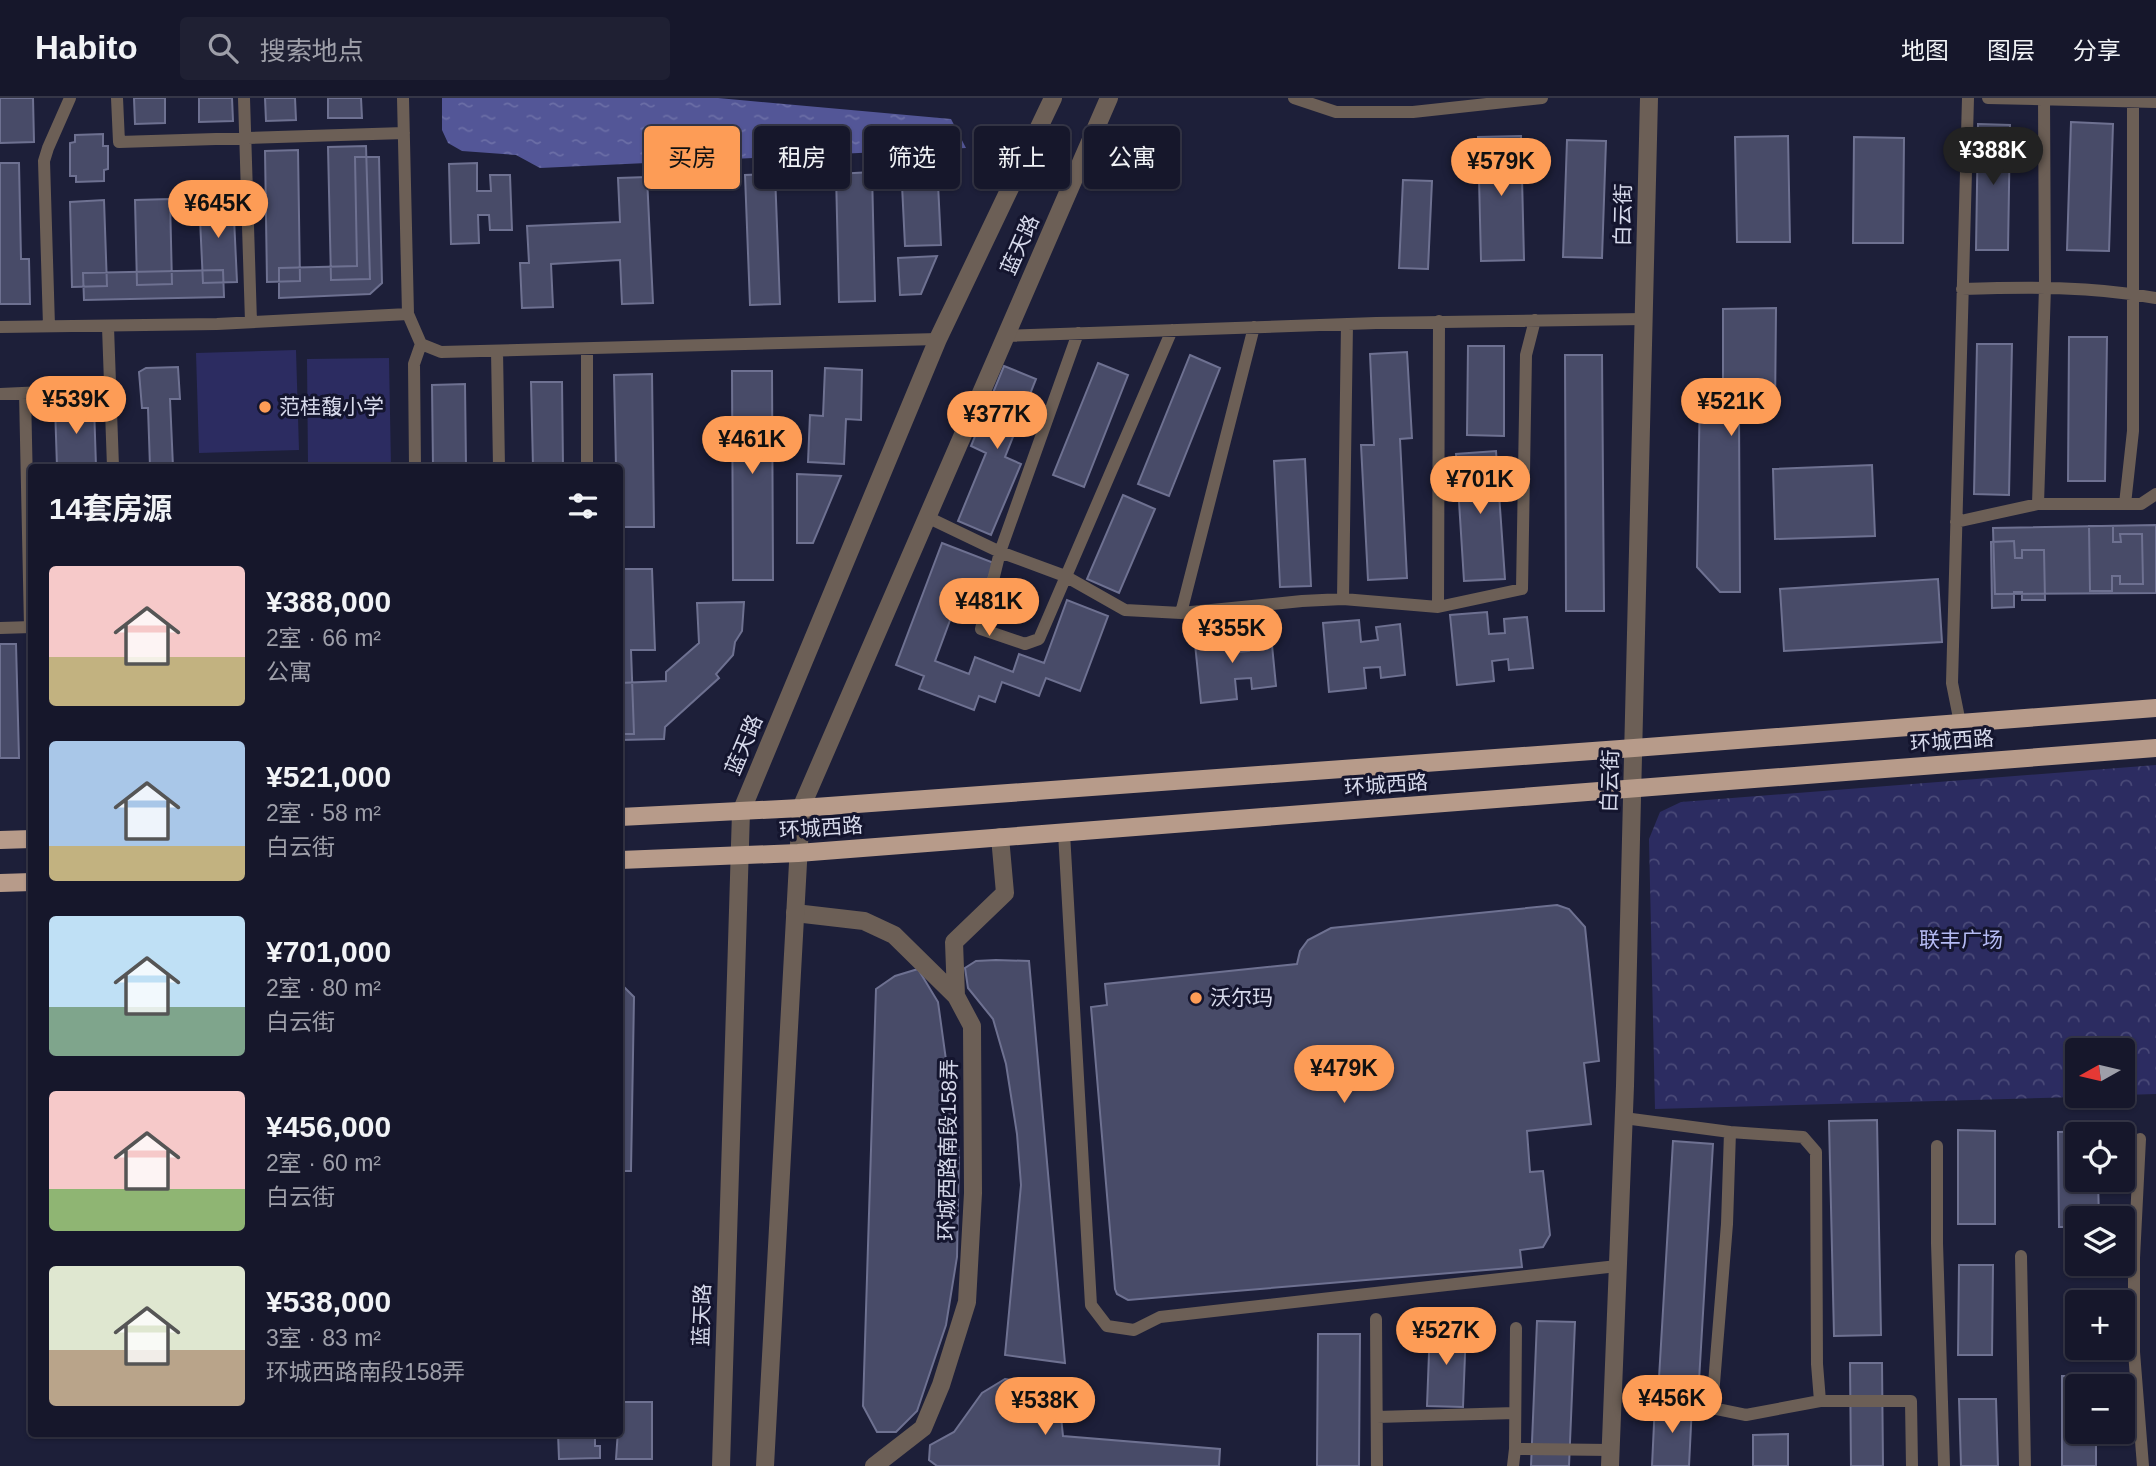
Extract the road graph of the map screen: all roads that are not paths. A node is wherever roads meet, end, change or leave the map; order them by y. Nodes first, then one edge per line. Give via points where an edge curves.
1 (70, 98) edge
2 (117, 98) edge
3 (244, 98) edge
4 (403, 98) edge
5 (1053, 98) edge
6 (1109, 98) edge
7 (1294, 98) edge
8 (1542, 98) edge
9 (1649, 98) edge
10 (1968, 98) edge
11 (1988, 98) edge
12 (2044, 99) edge
13 (2133, 99) edge
14 (2156, 102) edge
15 (404, 133) junction
16 (245, 140) junction
17 (2045, 287) junction
18 (1962, 289) junction
19 (2132, 293) junction
20 (2156, 298) edge
21 (408, 314) junction
22 (1644, 319) junction
23 (1535, 320) junction
24 (1439, 321) junction
25 (251, 322) junction
26 (1347, 324) junction
27 (0, 327) edge
28 (49, 327) junction
29 (108, 327) junction
30 (1254, 327) junction
31 (1172, 330) junction
32 (1078, 333) junction
33 (1005, 336) junction
34 (938, 339) junction
35 (421, 344) junction
36 (587, 349) junction
37 (497, 351) junction
38 (110, 389) junction
39 (25, 393) junction
40 (0, 394) edge
41 (113, 464) edge
42 (415, 464) edge
43 (499, 464) edge
44 (587, 464) edge
45 (2156, 494) edge
46 (2038, 504) junction
47 (2124, 504) junction
48 (28, 510) edge
49 (927, 517) junction
50 (1956, 522) junction
51 (1000, 552) junction
52 (1065, 576) junction
53 (1343, 599) junction
54 (1438, 607) junction
55 (1181, 613) junction
56 (28, 627) edge
57 (0, 628) edge
58 (2156, 708) edge
59 (1960, 723) junction
60 (1633, 748) junction
61 (2156, 748) edge
62 (1632, 789) junction
63 (801, 808) junction
64 (741, 812) junction
65 (623, 817) edge
66 (1064, 833) junction
67 (1000, 838) junction
68 (28, 839) edge
69 (0, 840) edge
70 (798, 853) junction
71 (739, 855) junction
72 (623, 860) edge
73 (28, 882) edge
74 (0, 884) edge
75 (795, 913) junction
76 (956, 996) junction
77 (1624, 1118) junction
78 (1730, 1132) junction
79 (2140, 1139) dead end
80 (1937, 1146) dead end
81 (2021, 1256) dead end
82 (1618, 1266) junction
83 (1377, 1319) dead end
84 (1516, 1328) dead end
85 (1820, 1401) junction
86 (1515, 1413) junction
87 (1377, 1417) junction
88 (1515, 1448) junction
89 (1611, 1458) edge
90 (721, 1466) edge
91 (765, 1466) edge
92 (874, 1466) edge
93 (1377, 1466) edge
94 (1513, 1466) edge
95 (1912, 1466) edge
96 (1944, 1466) edge
97 (2025, 1466) edge
98 (2143, 1466) edge

1 - 28 lane via 44,161
2 - 16 lane via 119,142
3 - 16 lane
4 - 15 lane
5 - 34 street, 蓝天路
6 - 33 street, 蓝天路
7 - 8 lane via 1336,112 1413,112
9 - 22 street, 白云街
10 - 18 lane
11 - 12 lane
12 - 13 lane
12 - 17 lane
13 - 14 lane
13 - 19 lane
15 - 16 lane
15 - 21 lane
16 - 25 lane
17 - 18 lane
17 - 19 lane
17 - 46 lane
18 - 50 lane
19 - 20 lane
19 - 47 lane via 2133,431
21 - 25 lane
21 - 35 lane
22 - 23 lane
22 - 60 street, 白云街
23 - 24 lane
23 - 54 lane via 1526,355 1522,589
24 - 26 lane
24 - 54 lane
25 - 29 lane
26 - 30 lane
26 - 53 lane
27 - 28 lane
28 - 29 lane
29 - 38 lane
30 - 31 lane
30 - 55 lane
31 - 32 lane
31 - 52 lane
32 - 33 lane
32 - 51 lane
33 - 49 street, 蓝天路
34 - 36 lane
34 - 64 street, 蓝天路
35 - 37 lane via 441,352
35 - 42 lane via 414,364
36 - 37 lane
36 - 44 lane
37 - 43 lane
38 - 39 lane
38 - 41 lane
39 - 40 lane
39 - 48 lane
45 - 47 lane via 2141,504
46 - 47 lane
46 - 50 lane
49 - 51 lane
49 - 63 street, 蓝天路
50 - 59 lane via 1952,683
51 - 52 lane
51 - 52 lane via 981,629 1025,644 1039,639
52 - 55 lane via 1125,610
53 - 54 lane
53 - 55 lane
56 - 57 lane
58 - 59 main road, 环城西路
59 - 60 main road, 环城西路
60 - 62 street, 白云街
60 - 63 main road, 环城西路
61 - 62 main road, 环城西路
62 - 66 main road, 环城西路
62 - 77 street, 白云街
63 - 64 main road, 环城西路
63 - 70 street, 蓝天路
64 - 65 main road, 环城西路
64 - 71 street, 蓝天路
66 - 67 main road, 环城西路
66 - 82 lane via 1091,1305 1107,1326 1134,1330 1160,1317
67 - 70 main road, 环城西路
67 - 76 street via 1005,893 954,942
68 - 69 main road
70 - 71 main road, 环城西路
70 - 75 street, 蓝天路
71 - 72 main road, 环城西路
71 - 90 street, 蓝天路
73 - 74 main road
75 - 76 street, 环城西路南段158弄 via 864,921 894,935
75 - 91 street, 蓝天路
76 - 92 street, 环城西路南段158弄 via 972,1026 973,1193 967,1302 923,1428
77 - 78 lane
77 - 82 street, 白云街
78 - 85 lane via 1803,1137 1816,1152
78 - 85 lane via 1712,1408 1746,1415
79 - 98 lane via 2134,1352
80 - 96 lane
81 - 97 lane
82 - 89 street, 白云街
83 - 87 lane
84 - 86 lane
85 - 95 lane via 1910,1401
86 - 87 lane
86 - 88 lane
87 - 93 lane
88 - 89 lane
88 - 94 lane

